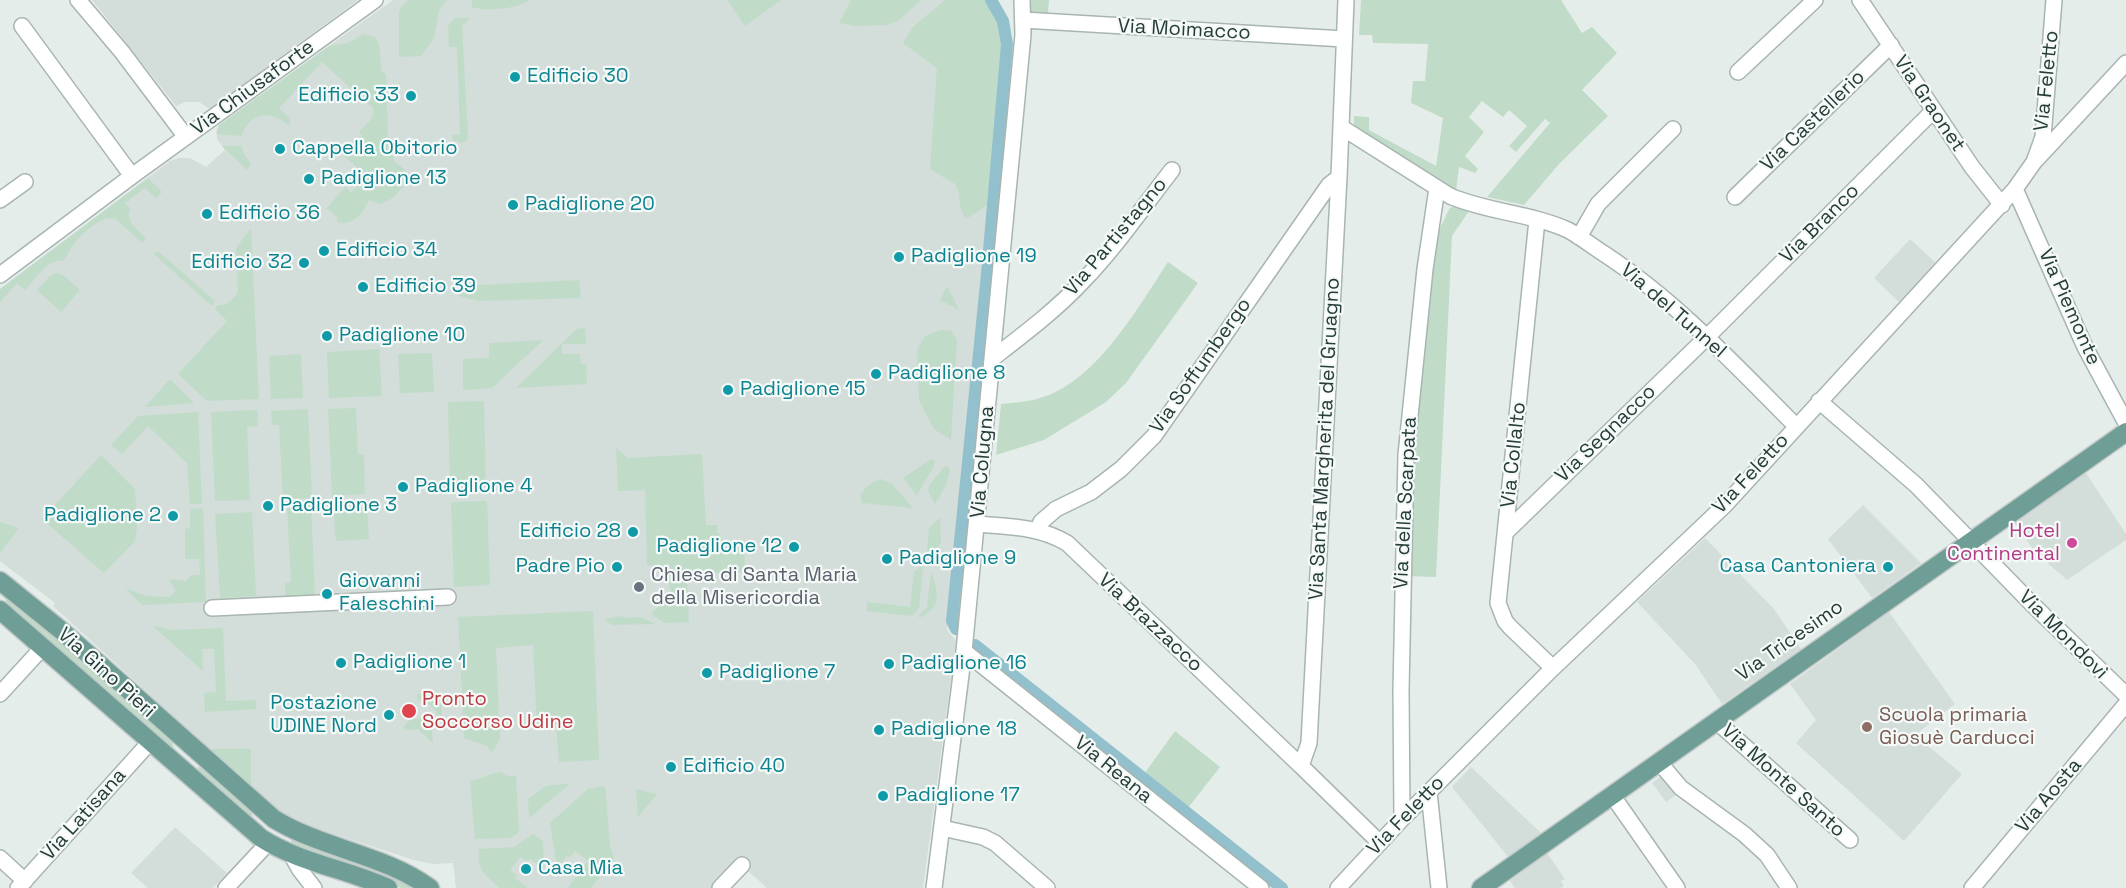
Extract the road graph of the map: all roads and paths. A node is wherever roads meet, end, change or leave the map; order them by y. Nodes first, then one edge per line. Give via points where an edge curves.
1 (78, 0) edge
2 (375, 0) edge
3 (1022, 0) edge
4 (1346, 0) edge
5 (1815, 0) edge
6 (1860, 0) edge
7 (2055, 0) edge
8 (1023, 20) junction
9 (22, 26) dead end
10 (1344, 39) junction
11 (1891, 45) junction
12 (2126, 63) edge
13 (1738, 72) dead end
14 (1933, 111) junction
15 (2046, 114) junction
16 (2068, 126) junction
17 (1341, 127) junction
18 (1673, 129) dead end
19 (186, 137) junction
20 (2034, 162) junction
21 (1172, 170) dead end
22 (132, 176) junction
23 (1339, 177) junction
24 (25, 182) dead end
25 (1437, 188) junction
26 (2015, 189) junction
27 (1735, 197) dead end
28 (0, 200) edge
29 (2002, 205) junction
30 (1538, 220) junction
31 (1579, 237) junction
32 (0, 275) edge
33 (1032, 327) junction
34 (995, 329) junction
35 (1707, 337) junction
36 (993, 358) junction
37 (1819, 401) junction
38 (2126, 423) edge
39 (1796, 426) junction
40 (2126, 432) edge
41 (977, 524) junction
42 (1038, 530) junction
43 (1506, 532) junction
44 (1971, 542) junction
45 (1, 584) edge
46 (448, 597) dead end
47 (212, 608) dead end
48 (0, 610) edge
49 (43, 647) junction
50 (964, 651) junction
51 (1553, 668) junction
52 (0, 694) edge
53 (2126, 695) edge
54 (2126, 704) edge
55 (1716, 721) junction
56 (179, 736) junction
57 (150, 742) junction
58 (1659, 762) junction
59 (1301, 766) junction
60 (181, 770) junction
61 (1429, 792) junction
62 (1612, 795) junction
63 (1402, 819) junction
64 (281, 824) junction
65 (942, 828) junction
66 (1850, 840) dead end
67 (1380, 843) junction
68 (275, 846) junction
69 (0, 858) edge
70 (742, 865) dead end
71 (1500, 883) edge
72 (21, 884) edge
73 (380, 886) edge
74 (226, 888) edge
75 (314, 888) edge
76 (429, 888) edge
77 (720, 888) edge
78 (934, 888) edge
79 (1047, 888) edge
80 (1261, 888) edge
81 (1338, 888) edge
82 (1439, 888) edge
83 (1481, 888) edge
84 (1677, 888) edge
85 (1789, 888) edge
86 (1972, 888) edge

1 - 19 street
2 - 19 street, Via Chiusaforte
3 - 8 street, Via Colugna
4 - 10 street, Via Santa Margherita del Gruagno
5 - 13 street
6 - 11 street, Via Graonet
7 - 15 street, Via Feletto
8 - 10 street, Via Moimacco
8 - 34 street, Via Colugna
9 - 22 street
10 - 17 street, Via Santa Margherita del Gruagno
11 - 14 street, Via Graonet
11 - 27 street, Via Castellerio
12 - 16 street
14 - 29 street, Via Graonet
14 - 35 street, Via Branco
15 - 16 street via 2055,124
15 - 20 street, Via Feletto
16 - 20 street
17 - 23 street, Via Santa Margherita del Gruagno
17 - 25 street, Via del Tunnel
18 - 31 street via 1598,204
19 - 22 street, Via Chiusaforte
20 - 26 street, Via Feletto
21 - 33 street, Via Partistagno via 1084,281
22 - 32 street, Via Chiusaforte
23 - 42 street, Via Soffumbergo via 1316,203 1154,436 1121,470 1091,492 1056,509
23 - 59 street, Via Santa Margherita del Gruagno via 1309,743
24 - 28 street
25 - 30 street, Via del Tunnel via 1468,204
25 - 63 street, Via della Scarpata via 1406,454
26 - 29 street, Via Feletto
26 - 38 street, Via Piemonte via 2085,348
29 - 37 street, Via Feletto
30 - 31 street, Via del Tunnel
30 - 43 street, Via Collalto
31 - 35 street, Via del Tunnel via 1640,278
33 - 34 street
33 - 36 street, Via Partistagno
34 - 36 street, Via Colugna
35 - 39 street, Via del Tunnel
35 - 43 street, Via Segnacco
36 - 41 street, Via Colugna
37 - 39 street, Via Feletto
37 - 44 street, Via Mondovì via 1916,485
39 - 51 street, Via Feletto via 1725,505
40 - 44 main road, Via Tricesimo
41 - 42 street, Via Brazzacco
41 - 50 street, Via Colugna
42 - 59 street, Via Brazzacco via 1067,543
43 - 51 street, Via Collalto via 1498,594 1500,612 1510,627
44 - 53 street, Via Mondovì
44 - 55 main road, Via Tricesimo
45 - 56 main road, Via Gino Pieri via 62,631
46 - 47 street
48 - 49 main road, Via Gino Pieri
49 - 52 street
49 - 57 main road, Via Gino Pieri
50 - 65 street, Via Colugna
50 - 80 street, Via Reana
51 - 61 street, Via Feletto
54 - 86 street, Via Aosta
55 - 58 main road, Via Tricesimo
55 - 66 street, Via Monte Santo
56 - 60 main road
56 - 64 main road, Via Gino Pieri
57 - 60 main road, Via Gino Pieri
57 - 72 street, Via Latisana
58 - 62 main road, Via Tricesimo
58 - 85 street via 1681,788 1767,855
59 - 67 street
60 - 68 main road, Via Gino Pieri
61 - 63 street, Via Feletto
61 - 82 street
62 - 71 main road, Via Tricesimo
62 - 84 street
63 - 67 street, Via Feletto
64 - 68 main road
64 - 76 main road, Via Gino Pieri via 387,864
65 - 78 street, Via Colugna
65 - 79 street via 995,843
67 - 81 street, Via Feletto
68 - 73 main road
68 - 74 street
68 - 75 street
69 - 72 street
70 - 77 street
71 - 83 main road, Via Tricesimo

